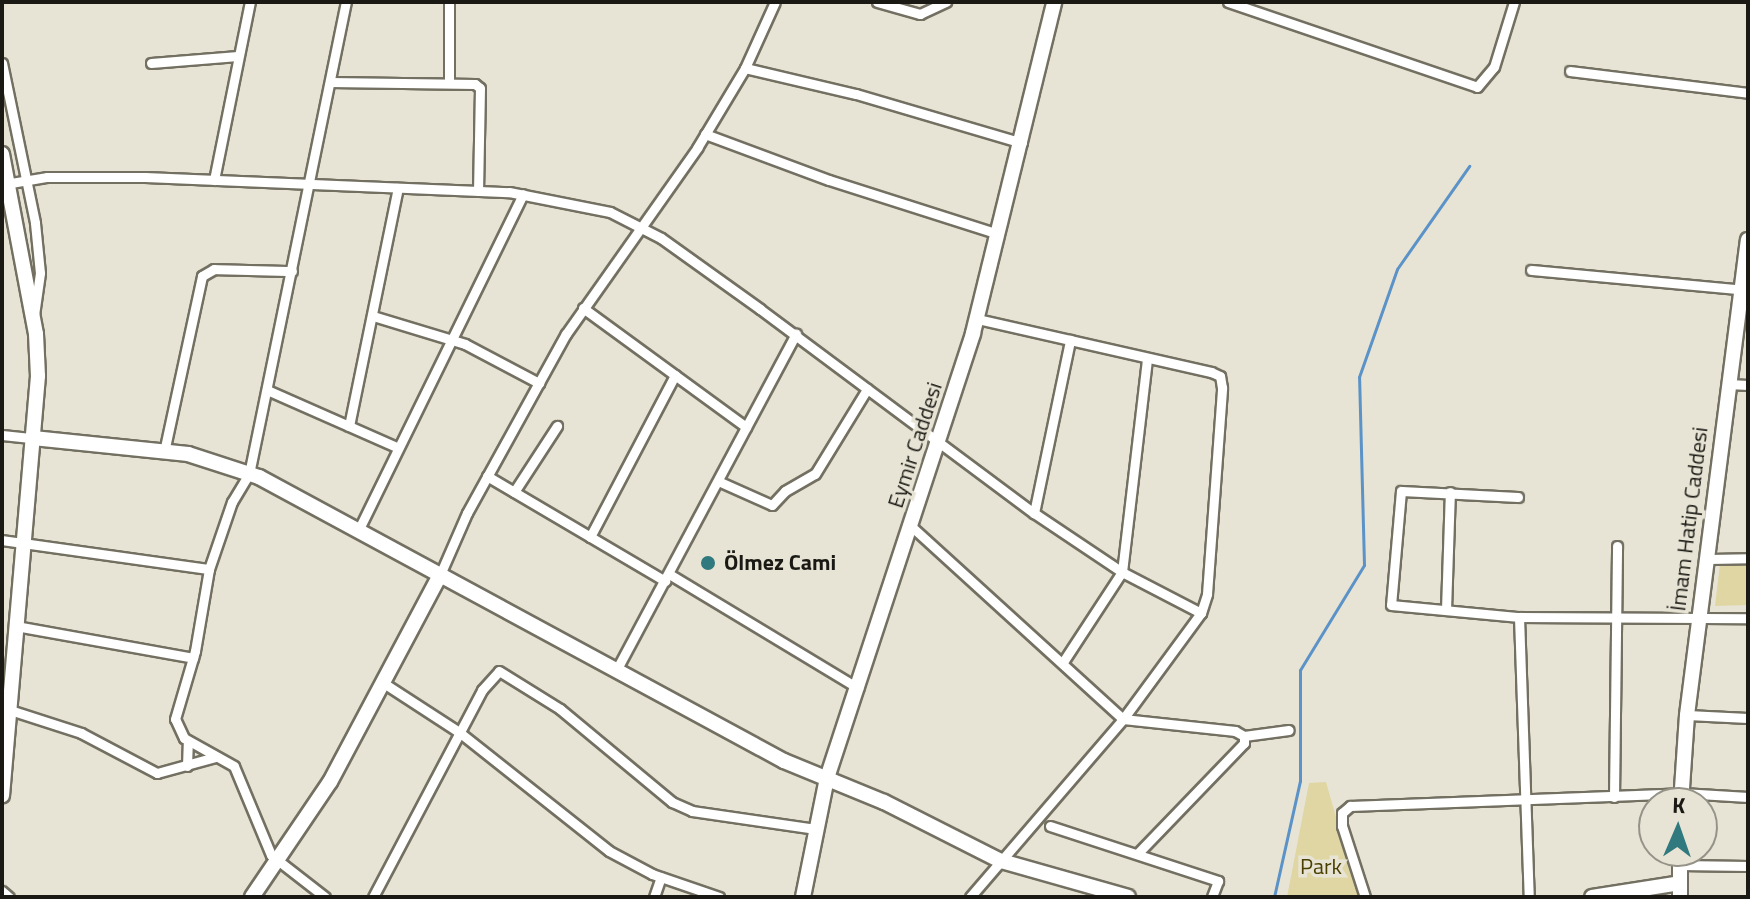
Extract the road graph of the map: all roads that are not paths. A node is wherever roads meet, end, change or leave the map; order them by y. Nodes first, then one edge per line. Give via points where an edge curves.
1 (250, 2) edge
2 (346, 2) edge
3 (449, 2) edge
4 (775, 2) edge
5 (877, 2) edge
6 (946, 2) edge
7 (1054, 2) edge
8 (1228, 2) edge
9 (1514, 2) edge
10 (238, 56) junction
11 (2, 63) edge
12 (151, 63) dead end
13 (745, 68) junction
14 (1570, 71) dead end
15 (330, 82) junction
16 (449, 83) junction
17 (1748, 93) edge
18 (705, 134) junction
19 (1022, 143) junction
20 (2, 154) edge
21 (29, 180) junction
22 (214, 180) junction
23 (5, 184) edge
24 (310, 185) junction
25 (398, 188) junction
26 (478, 191) junction
27 (523, 194) junction
28 (639, 227) junction
29 (998, 234) junction
30 (1748, 240) edge
31 (1531, 270) dead end
32 (292, 271) junction
33 (1744, 290) edge
34 (583, 308) junction
35 (373, 316) junction
36 (33, 318) junction
37 (977, 319) junction
38 (796, 334) junction
39 (449, 339) junction
40 (1070, 340) junction
41 (1147, 360) junction
42 (675, 375) junction
43 (539, 383) junction
44 (1728, 384) junction
45 (1748, 385) edge
46 (867, 389) junction
47 (267, 390) junction
48 (349, 426) junction
49 (557, 426) dead end
50 (746, 427) junction
51 (2, 435) edge
52 (33, 438) junction
53 (396, 447) junction
54 (939, 447) junction
55 (164, 452) junction
56 (249, 474) junction
57 (487, 476) junction
58 (718, 481) junction
59 (514, 492) junction
60 (1450, 492) junction
61 (1518, 497) dead end
62 (1034, 513) junction
63 (912, 527) junction
64 (358, 531) junction
65 (590, 537) junction
66 (2, 540) edge
67 (24, 542) junction
68 (1617, 546) dead end
69 (1748, 558) edge
70 (1709, 559) junction
71 (209, 569) junction
72 (1122, 572) junction
73 (439, 577) junction
74 (667, 577) junction
75 (1446, 610) junction
76 (1201, 613) junction
77 (1519, 617) junction
78 (1748, 618) edge
79 (1613, 620) junction
80 (1699, 620) junction
81 (16, 626) junction
82 (193, 658) junction
83 (1063, 662) junction
84 (618, 667) junction
85 (385, 684) junction
86 (858, 688) junction
87 (10, 710) junction
88 (1687, 715) junction
89 (1748, 718) edge
90 (1123, 719) junction
91 (1289, 730) dead end
92 (459, 732) junction
93 (1244, 736) junction
94 (188, 741) junction
95 (215, 757) junction
96 (187, 766) junction
97 (827, 778) junction
98 (1683, 787) edge
99 (2, 795) edge
100 (1614, 797) junction
101 (1638, 797) edge
102 (1718, 797) edge
103 (1748, 797) edge
104 (1522, 800) junction
105 (1050, 826) dead end
106 (816, 829) junction
107 (1138, 853) junction
108 (1001, 861) junction
109 (278, 862) junction
110 (1718, 862) edge
111 (1748, 866) edge
112 (1680, 867) edge
113 (661, 877) junction
114 (1680, 890) edge
115 (2, 891) edge
116 (9, 897) edge
117 (252, 897) edge
118 (325, 897) edge
119 (374, 897) edge
120 (654, 897) edge
121 (719, 897) edge
122 (803, 897) edge
123 (970, 897) edge
124 (1128, 897) edge
125 (1212, 897) edge
126 (1365, 897) edge
127 (1529, 897) edge
128 (1595, 897) edge

1 - 10 street
2 - 15 street
3 - 16 street
4 - 13 street
5 - 6 street via 920,14
7 - 19 street, Eymir Caddesi
8 - 9 street via 1477,87 1494,67
10 - 12 street
10 - 22 street
11 - 21 street
13 - 18 street
13 - 19 street
14 - 17 street
15 - 16 street
15 - 24 street
16 - 26 street via 480,88
18 - 28 street
18 - 29 street
19 - 29 street, Eymir Caddesi
20 - 23 street
21 - 22 street
21 - 23 street
21 - 36 street via 40,273 40,302
22 - 24 street
23 - 36 street
24 - 25 street
24 - 32 street
25 - 26 street
25 - 35 street
26 - 27 street
27 - 28 street via 610,212
27 - 39 street
28 - 34 street
28 - 38 street
29 - 37 street, Eymir Caddesi
30 - 33 street, İmam Hatip Caddesi
31 - 33 street
32 - 47 street
32 - 55 street via 214,269 202,276
33 - 44 street, İmam Hatip Caddesi
34 - 42 street
34 - 43 street
35 - 39 street
35 - 48 street
36 - 52 street via 38,376
37 - 40 street
37 - 54 street, Eymir Caddesi
38 - 46 street
38 - 50 street
39 - 43 street
39 - 53 street
40 - 41 street
40 - 62 street
41 - 72 street
41 - 76 street via 1211,372 1222,380 1207,594
42 - 50 street
42 - 65 street
43 - 57 street
44 - 45 street
44 - 70 street, İmam Hatip Caddesi
46 - 54 street
46 - 58 street via 815,474 772,505
47 - 48 street
47 - 56 street
48 - 53 street
49 - 59 street
50 - 58 street
51 - 52 street
52 - 55 street
52 - 67 street
53 - 64 street
54 - 62 street
54 - 63 street, Eymir Caddesi
55 - 56 street
56 - 64 street
56 - 71 street via 232,502
57 - 59 street
57 - 73 street
58 - 74 street
59 - 65 street
60 - 61 street
60 - 75 street
60 - 75 street via 1413,490 1397,496 1391,605
62 - 72 street
63 - 83 street
63 - 86 street, Eymir Caddesi
64 - 73 street
65 - 74 street
66 - 67 street
67 - 71 street
67 - 81 street
68 - 79 street
69 - 70 street
70 - 80 street, İmam Hatip Caddesi
71 - 82 street
72 - 76 street
72 - 83 street
73 - 84 street
73 - 85 street
74 - 84 street
74 - 86 street
75 - 77 street
76 - 90 street
77 - 79 street
77 - 104 street
78 - 80 street
79 - 80 street
79 - 100 street
80 - 88 street, İmam Hatip Caddesi
81 - 82 street
81 - 87 street
82 - 94 street via 175,705 177,732
83 - 90 street
84 - 97 street via 784,761
85 - 92 street
85 - 109 street
86 - 97 street, Eymir Caddesi
87 - 96 street via 81,733 157,773
87 - 99 street
88 - 89 street
88 - 98 street, İmam Hatip Caddesi
90 - 93 street
90 - 108 street
91 - 93 street
92 - 106 street via 489,678 505,671 560,709 672,802 692,811
92 - 113 street via 609,851
92 - 119 street
93 - 107 street via 1244,743
94 - 95 street
94 - 96 street
95 - 96 street
95 - 109 street via 234,766 242,779
97 - 106 street, Eymir Caddesi
97 - 108 street
100 - 101 street
100 - 104 street
102 - 103 street
104 - 126 street via 1350,806 1342,813 1342,826
104 - 127 street
105 - 107 street
106 - 122 street, Eymir Caddesi
107 - 125 street via 1218,881
108 - 123 street
108 - 124 street
109 - 117 street
109 - 118 street
110 - 111 street
112 - 114 street
113 - 120 street
113 - 121 street
114 - 128 street
115 - 116 street

